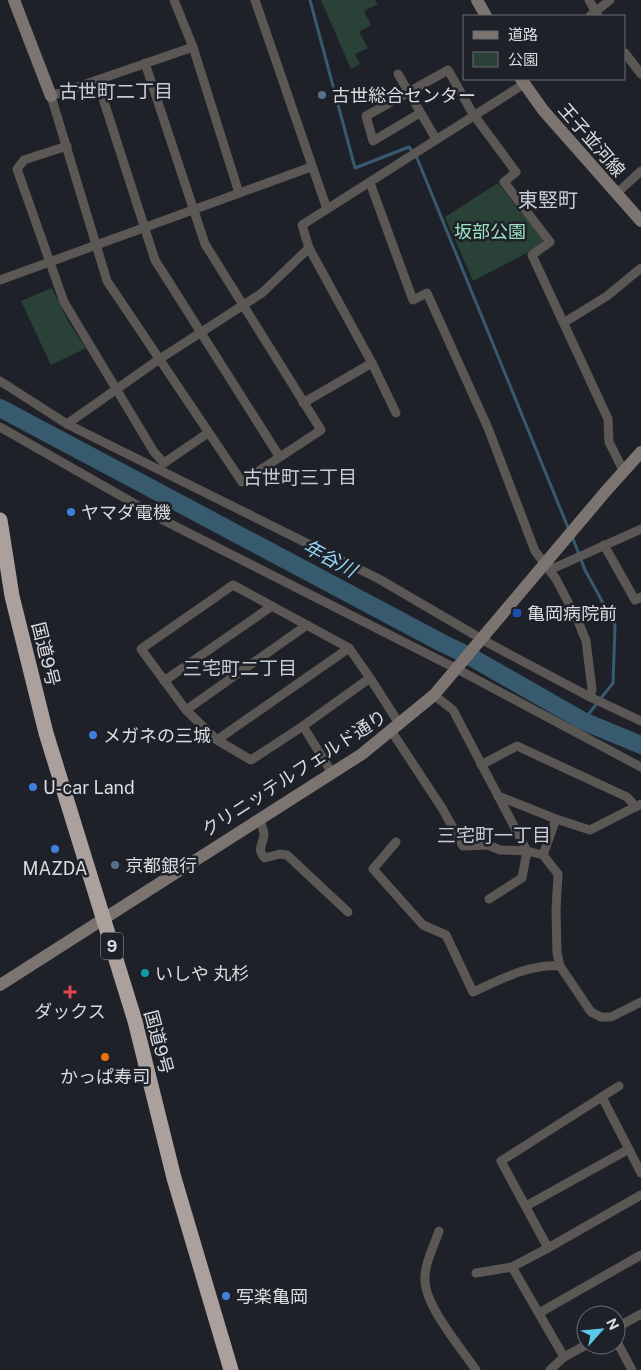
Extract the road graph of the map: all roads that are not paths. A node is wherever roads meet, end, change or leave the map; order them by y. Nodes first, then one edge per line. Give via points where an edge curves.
1 (14, 0) edge
2 (174, 0) edge
3 (255, 0) edge
4 (477, 0) edge
5 (589, 0) edge
6 (610, 0) edge
7 (485, 15) edge
8 (594, 15) edge
9 (193, 47) junction
10 (626, 53) edge
11 (145, 63) junction
12 (398, 74) dead end
13 (641, 74) edge
14 (97, 80) junction
15 (523, 81) edge
16 (409, 93) junction
17 (51, 96) junction
18 (420, 113) junction
19 (473, 114) junction
20 (436, 139) junction
21 (67, 146) junction
22 (311, 166) junction
23 (641, 171) edge
24 (370, 183) junction
25 (239, 193) junction
26 (616, 194) junction
27 (192, 210) junction
28 (327, 210) junction
29 (641, 221) edge
30 (143, 228) junction
31 (96, 246) junction
32 (309, 248) junction
33 (49, 262) junction
34 (641, 268) edge
35 (0, 280) edge
36 (244, 306) junction
37 (565, 322) junction
38 (200, 332) junction
39 (158, 360) junction
40 (372, 363) junction
41 (0, 381) edge
42 (116, 389) junction
43 (303, 403) junction
44 (396, 414) dead end
45 (67, 424) junction
46 (0, 427) edge
47 (208, 433) junction
48 (641, 452) edge
49 (279, 456) junction
50 (623, 470) junction
51 (0, 520) edge
52 (641, 529) edge
53 (604, 545) junction
54 (544, 565) junction
55 (6, 597) edge
56 (641, 598) edge
57 (272, 606) junction
58 (308, 625) junction
59 (479, 642) junction
60 (349, 648) junction
61 (458, 666) junction
62 (370, 678) junction
63 (164, 681) junction
64 (434, 695) junction
65 (590, 697) junction
66 (186, 710) junction
67 (641, 721) edge
68 (303, 726) junction
69 (396, 728) junction
70 (217, 740) junction
71 (482, 765) junction
72 (641, 767) edge
73 (332, 773) junction
74 (498, 796) junction
75 (638, 806) edge
76 (259, 819) junction
77 (556, 820) junction
78 (396, 842) dead end
79 (527, 851) junction
80 (543, 855) junction
81 (489, 899) dead end
82 (348, 912) dead end
83 (103, 919) junction
84 (560, 966) junction
85 (0, 985) edge
86 (641, 1002) edge
87 (619, 1086) dead end
88 (602, 1097) junction
89 (629, 1149) junction
90 (641, 1173) edge
91 (641, 1195) edge
92 (526, 1206) junction
93 (439, 1231) dead end
94 (548, 1248) junction
95 (641, 1255) edge
96 (512, 1267) junction
97 (476, 1273) dead end
98 (539, 1313) junction
99 (641, 1314) edge
100 (626, 1322) edge
101 (576, 1350) edge
102 (624, 1355) edge
103 (564, 1357) junction
104 (231, 1370) edge
105 (476, 1370) edge
106 (550, 1370) edge
107 (632, 1370) edge

1 - 17 street
2 - 9 street
3 - 22 street
4 - 7 street
5 - 8 street
6 - 8 street
9 - 11 street
9 - 25 street
10 - 13 street
11 - 14 street
11 - 27 street
12 - 16 street
14 - 17 street
14 - 30 street
15 - 19 street
15 - 26 street, 王子並河線 via 543,110
16 - 18 street
16 - 18 street via 366,116 373,141
16 - 19 street via 448,70
17 - 21 street
18 - 20 street
19 - 20 street
19 - 37 street via 516,172 504,182 550,242 532,256
20 - 24 street
21 - 31 street
21 - 33 street via 24,160 17,168
22 - 25 street
22 - 28 street
23 - 26 street
24 - 28 street
24 - 54 street via 412,300 428,293 488,428 535,551
25 - 27 street
26 - 29 street, 王子並河線
27 - 30 street
27 - 36 street via 205,244
28 - 32 street via 302,224
30 - 31 street
30 - 38 street via 155,260
31 - 33 street
31 - 39 street via 107,281
32 - 36 street
32 - 40 street
33 - 35 street
33 - 42 street via 64,302
34 - 37 street via 607,296
36 - 38 street
36 - 43 street
37 - 50 street via 608,419 609,442
38 - 39 street
38 - 49 street
39 - 42 street
39 - 47 street
40 - 43 street
40 - 44 street
41 - 45 street
42 - 45 street
42 - 47 street via 164,463
43 - 49 street via 321,430
45 - 59 street via 379,579
46 - 61 street via 164,521
47 - 49 street via 242,482
48 - 50 street, クリニッテルフェルド通り
50 - 54 street, クリニッテルフェルド通り
51 - 55 highway, 国道9号 / 9
52 - 53 street
53 - 54 street via 554,568
53 - 56 street via 635,600
54 - 59 street, クリニッテルフェルド通り
54 - 65 street via 556,579 586,641 592,689
55 - 83 highway, 国道9号 / 9
57 - 58 street
57 - 63 street
57 - 63 street via 234,585 202,606 141,649
58 - 60 street
58 - 66 street
59 - 61 street, クリニッテルフェルド通り
59 - 65 street
60 - 62 street
60 - 70 street
61 - 64 street, クリニッテルフェルド通り
61 - 72 street
62 - 68 street
62 - 69 street
63 - 66 street
64 - 69 street, クリニッテルフェルド通り
64 - 71 street via 453,710
65 - 67 street
66 - 70 street
68 - 70 street via 251,760
68 - 73 street
69 - 73 street, クリニッテルフェルド通り
69 - 79 street via 463,846
71 - 74 street
71 - 75 street via 517,746 627,797
73 - 76 street, クリニッテルフェルド通り
74 - 77 street
74 - 79 street
75 - 77 street via 590,830
76 - 82 street via 264,835 259,848 261,854 266,858 287,855
76 - 83 street, クリニッテルフェルド通り
77 - 80 street
78 - 84 street via 373,869 424,925 446,935 473,992 522,970 542,965
79 - 80 street
79 - 81 street via 522,878
80 - 84 street via 558,874 556,936
83 - 85 street, クリニッテルフェルド通り
83 - 104 highway, 国道9号 / 9 via 135,1021 174,1178
84 - 86 street via 590,1012 601,1017 611,1017
87 - 88 street
88 - 89 street
88 - 92 street via 500,1161
89 - 90 street
89 - 92 street
91 - 94 street
92 - 94 street
93 - 105 street via 424,1278 426,1291 442,1322
94 - 96 street
95 - 98 street
96 - 97 street
96 - 98 street
98 - 103 street
99 - 100 street
101 - 103 street
102 - 107 street
103 - 106 street

